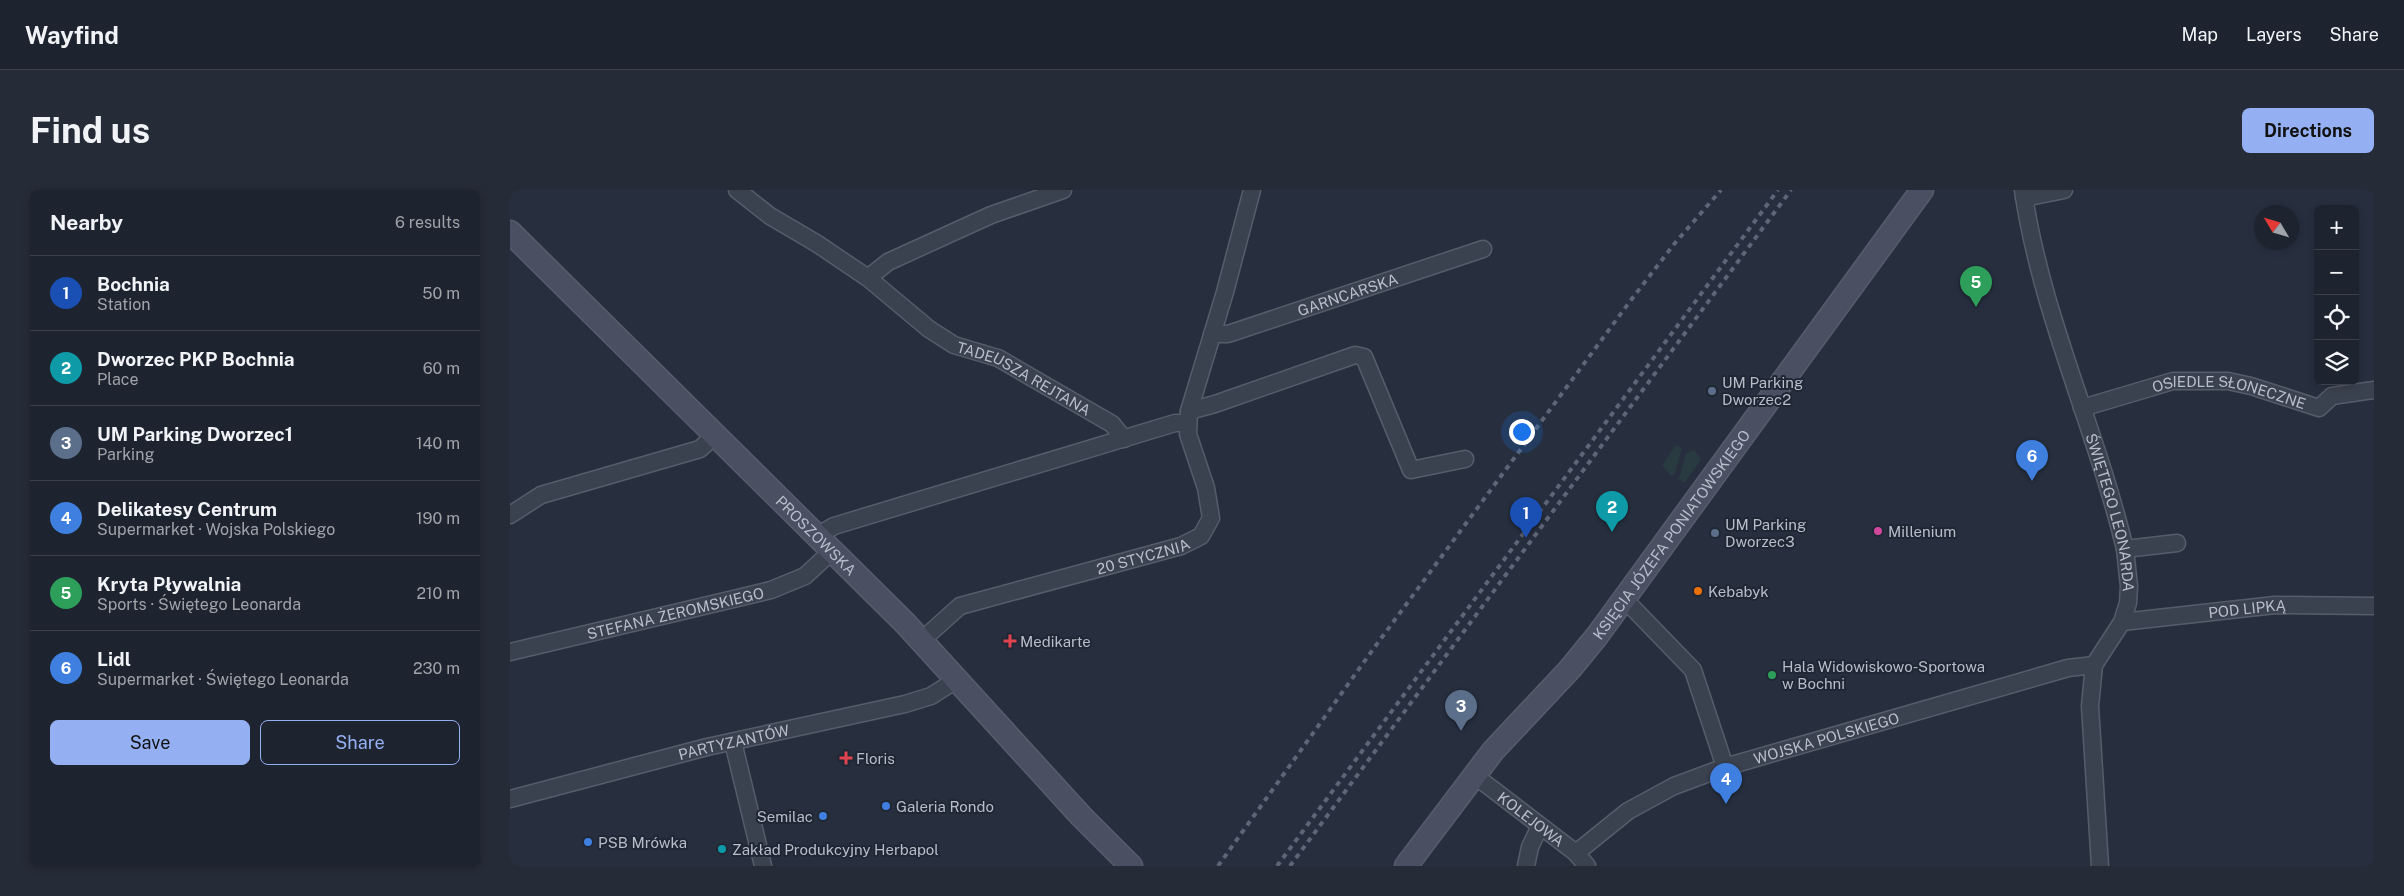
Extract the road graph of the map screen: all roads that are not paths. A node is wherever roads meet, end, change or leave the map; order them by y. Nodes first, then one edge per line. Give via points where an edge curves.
1 (737, 190) edge
2 (1063, 190) edge
3 (1252, 190) edge
4 (1922, 190) edge
5 (2064, 190) edge
6 (2024, 194) edge
7 (510, 232) edge
8 (1483, 249) dead end
9 (868, 278) junction
10 (1212, 334) junction
11 (2374, 390) edge
12 (2082, 408) junction
13 (1188, 417) junction
14 (714, 436) junction
15 (1124, 439) junction
16 (1465, 458) dead end
17 (510, 514) edge
18 (2178, 543) dead end
19 (823, 544) junction
20 (2125, 550) junction
21 (1623, 600) junction
22 (2374, 606) edge
23 (2122, 622) junction
24 (921, 641) junction
25 (510, 652) edge
26 (2094, 665) junction
27 (956, 680) junction
28 (733, 742) junction
29 (1725, 767) junction
30 (1474, 776) junction
31 (510, 799) edge
32 (1540, 826) junction
33 (1576, 853) junction
34 (763, 866) edge
35 (1131, 866) edge
36 (1406, 866) edge
37 (1526, 866) edge
38 (1587, 866) edge
39 (2100, 866) edge

1 - 9 street, TADEUSZA REJTANA via 770,216
2 - 9 street via 991,215 888,262
3 - 10 street, 20 STYCZNIA
4 - 21 main road, KSIĘCIA JÓZEFA PONIATOWSKIEGO
5 - 6 street
6 - 12 street, ŚWIĘTEGO LEONARDA via 2043,285
7 - 14 main road, PROSZOWSKA
8 - 10 street, GARNCARSKA via 1228,334
9 - 15 street, TADEUSZA REJTANA via 929,329 954,345 998,358 1112,424
10 - 13 street, 20 STYCZNIA
11 - 12 street, OSIEDLE SŁONECZNE via 2332,396 2319,408 2228,381 2173,381
12 - 20 street, ŚWIĘTEGO LEONARDA
13 - 15 street
13 - 16 street via 1215,404 1355,354 1364,357 1411,470
13 - 24 street, 20 STYCZNIA via 1188,434 1206,488 1210,518 1202,536 1180,546 960,606
14 - 17 street via 700,449 541,495
14 - 19 main road, PROSZOWSKA
15 - 19 street, STEFANA ŻEROMSKIEGO via 834,526
18 - 20 street
19 - 24 main road, PROSZOWSKA
19 - 25 street, STEFANA ŻEROMSKIEGO via 805,576 771,590
20 - 23 street, ŚWIĘTEGO LEONARDA via 2129,586
21 - 29 street via 1693,670
21 - 30 main road, KSIĘCIA JÓZEFA PONIATOWSKIEGO via 1570,670
22 - 23 street, POD LIPKĄ via 2275,605
23 - 26 street, ŚWIĘTEGO LEONARDA
24 - 27 main road, PROSZOWSKA
26 - 29 street, WOJSKA POLSKIEGO via 2049,674
26 - 39 street, ŚWIĘTEGO LEONARDA via 2090,706
27 - 28 street, PARTYZANTÓW via 931,696 905,704
27 - 35 main road, PROSZOWSKA
28 - 31 street, PARTYZANTÓW
28 - 34 street
29 - 33 street, WOJSKA POLSKIEGO via 1674,786 1628,811
30 - 32 street, KOLEJOWA
30 - 36 main road, KSIĘCIA JÓZEFA PONIATOWSKIEGO
32 - 33 street, KOLEJOWA
32 - 37 street
33 - 38 street, KOLEJOWA

